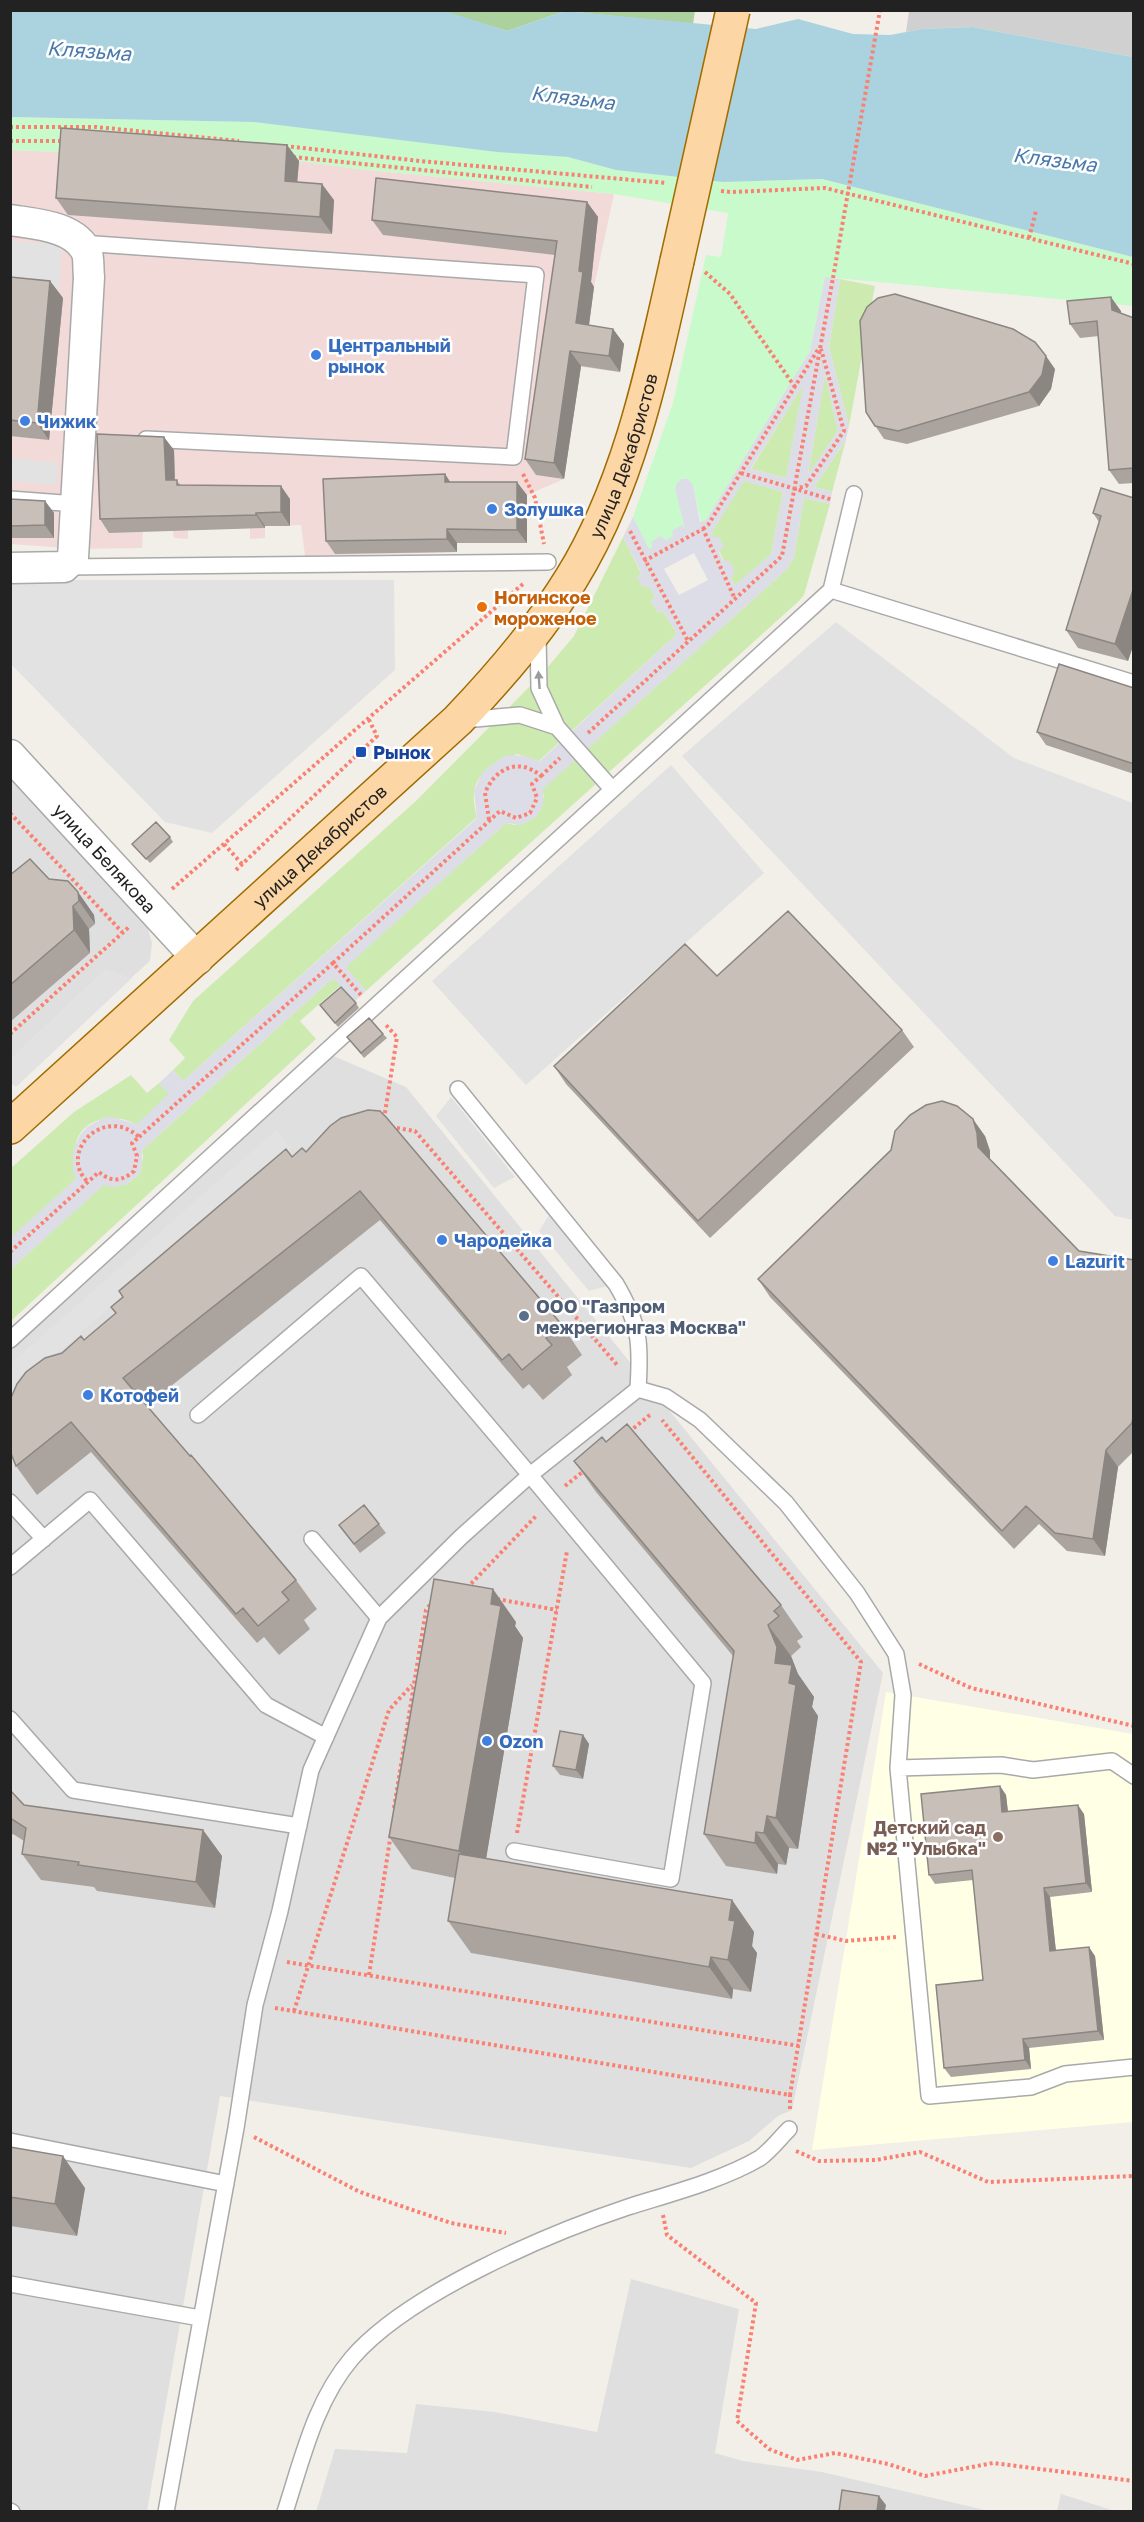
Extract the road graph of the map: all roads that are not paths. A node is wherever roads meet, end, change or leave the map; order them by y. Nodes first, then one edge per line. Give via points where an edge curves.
1 (733, 10) edge
2 (10, 220) edge
3 (78, 243) junction
4 (127, 438) edge
5 (854, 494) dead end
6 (10, 499) edge
7 (76, 504) junction
8 (548, 562) road end
9 (64, 567) junction
10 (10, 568) edge
11 (831, 590) junction
12 (537, 629) junction
13 (1134, 683) edge
14 (458, 720) junction
15 (557, 727) junction
16 (10, 755) edge
17 (612, 789) junction
18 (198, 959) junction
19 (458, 1089) dead end
20 (10, 1127) edge
21 (10, 1340) edge
22 (638, 1389) junction
23 (198, 1415) dead end
24 (530, 1475) junction
25 (10, 1502) edge
26 (44, 1539) junction
27 (312, 1539) dead end
28 (10, 1567) edge
29 (379, 1618) junction
30 (10, 1719) edge
31 (326, 1737) junction
32 (898, 1768) junction
33 (1134, 1776) edge
34 (299, 1826) junction
35 (514, 1851) road end
36 (1134, 2067) edge
37 (789, 2129) dead end
38 (10, 2140) edge
39 (226, 2184) junction
40 (10, 2284) edge
41 (200, 2318) junction
42 (166, 2511) edge
43 (285, 2511) edge

1 - 12 main road, улица Декабристов, bridge via 689,265 657,348 613,495 580,564
2 - 3 street via 71,235
3 - 4 lane via 536,275 514,457
3 - 7 street via 87,252 89,277 86,436
5 - 11 lane
6 - 7 lane
7 - 9 street via 73,558
8 - 9 lane
9 - 10 street
11 - 13 lane
11 - 17 lane
12 - 14 main road, улица Декабристов
15 -> 12 lane via 539,688
14 - 15 lane via 520,715
14 - 18 main road, улица Декабристов
15 - 17 lane
16 - 18 street, улица Белякова
17 - 21 lane
18 - 20 main road, улица Декабристов
19 - 22 lane via 592,1253 632,1311 638,1335
22 - 24 lane
22 - 32 lane via 666,1397 700,1420 786,1503 857,1593 896,1654 903,1695
23 - 24 lane via 361,1276
24 - 29 lane
24 - 35 lane via 703,1683 671,1879
25 - 26 lane
26 - 28 lane
26 - 31 lane via 90,1500 266,1705
27 - 29 lane
29 - 31 lane
30 - 34 lane via 73,1790
31 - 34 lane via 311,1770
32 - 33 lane via 1001,1765 1034,1770 1112,1761
32 - 36 lane via 929,2096 1031,2087 1065,2074
34 - 39 lane via 255,2005
37 - 43 lane via 760,2157 710,2180 543,2240 458,2281 389,2323 351,2358 332,2388 311,2432
38 - 39 lane
39 - 41 lane
40 - 41 lane
41 - 42 lane

